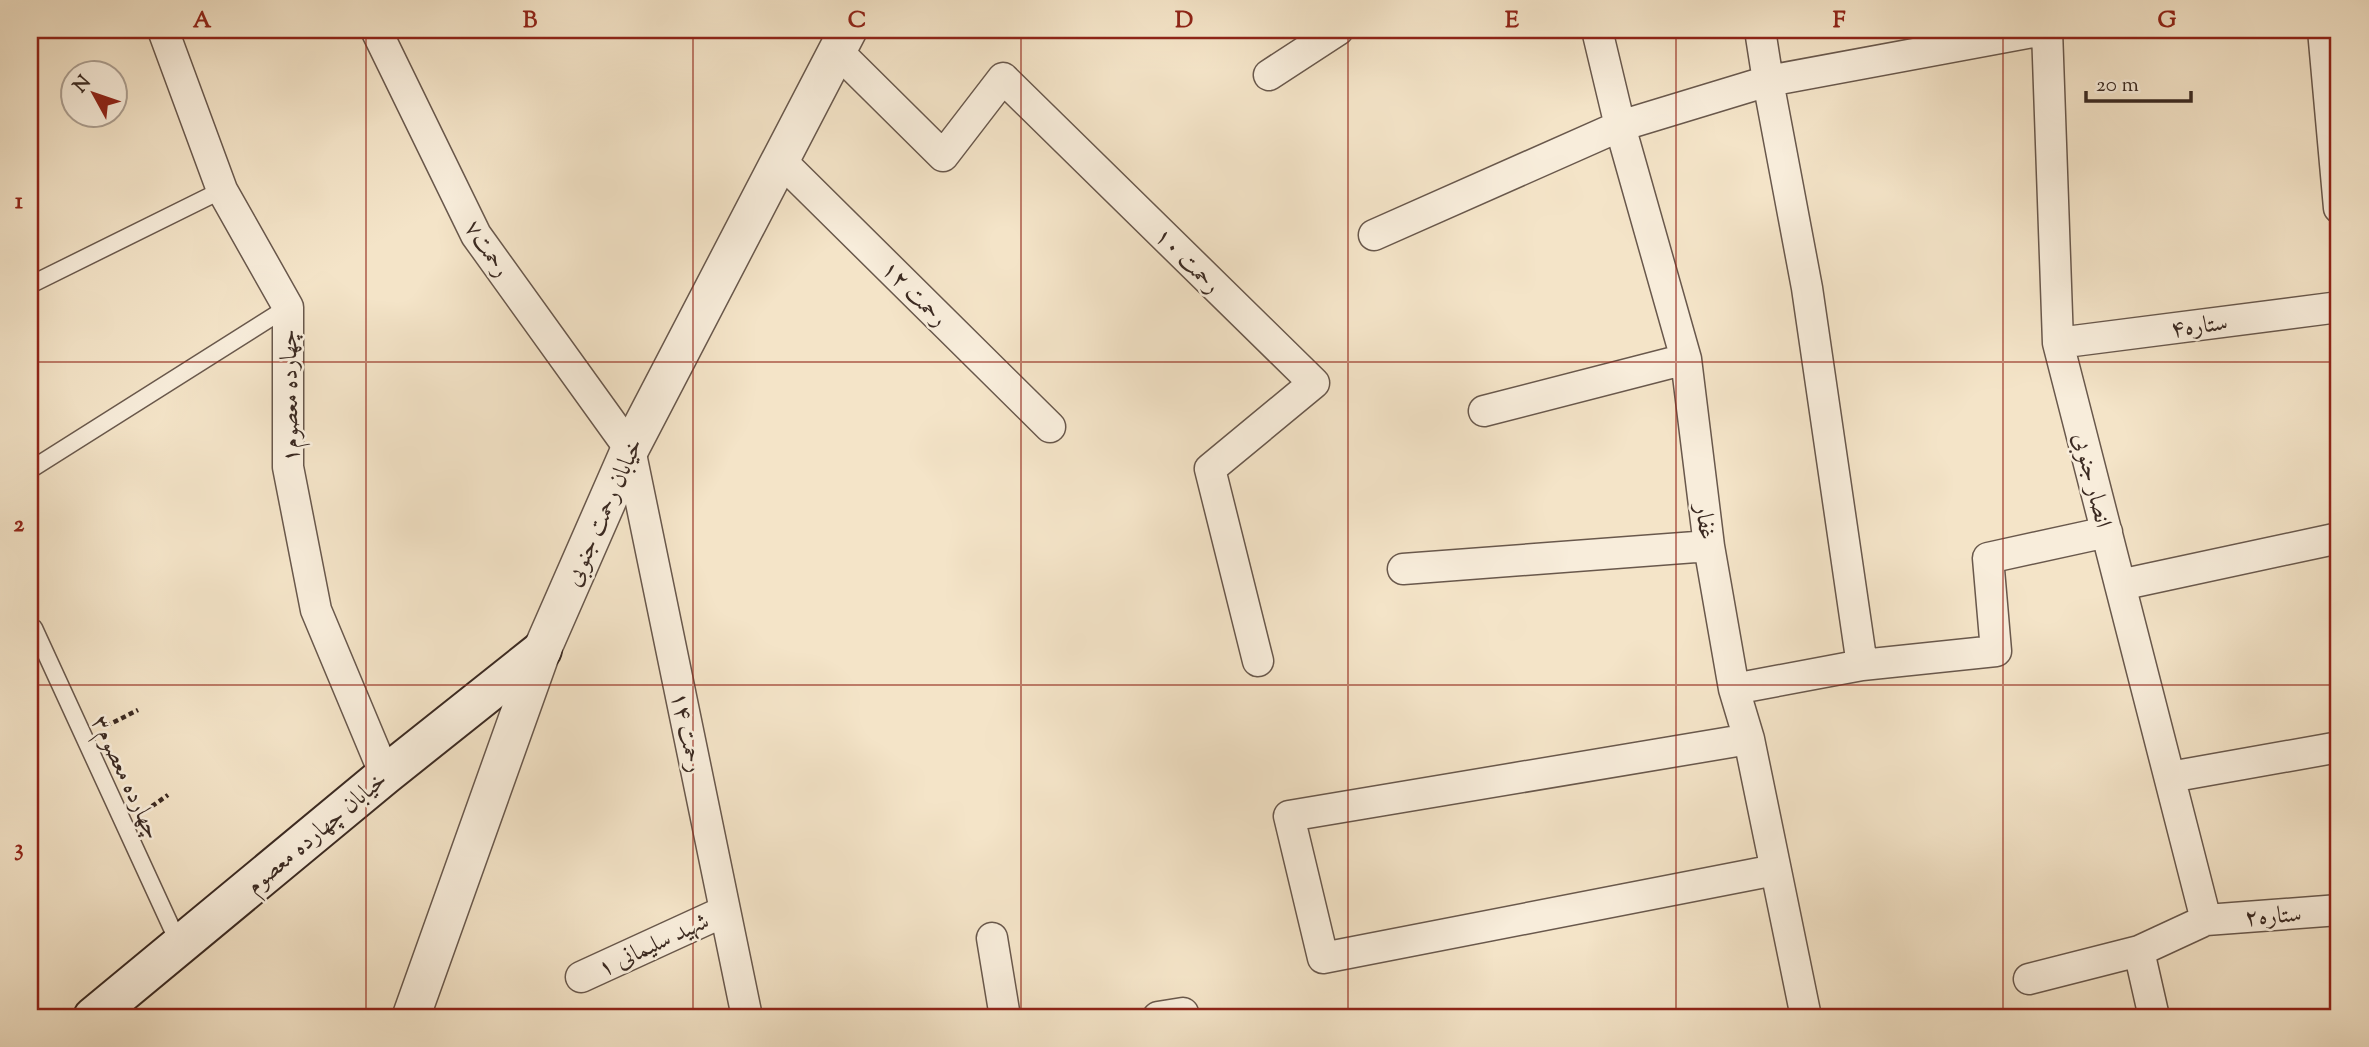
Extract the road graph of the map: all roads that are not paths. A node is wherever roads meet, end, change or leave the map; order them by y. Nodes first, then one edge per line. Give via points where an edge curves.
1 (163, 30) edge
2 (376, 30) edge
3 (1338, 30) edge
4 (1597, 30) edge
5 (1760, 30) edge
6 (2045, 30) edge
7 (2323, 30) edge
8 (842, 40) edge
9 (1269, 75) dead end
10 (1768, 81) junction
11 (1620, 126) junction
12 (780, 160) junction
13 (222, 190) junction
14 (2339, 208) edge
15 (1374, 234) dead end
16 (30, 285) edge
17 (288, 307) junction
18 (2339, 307) edge
19 (2058, 343) junction
20 (1686, 359) junction
21 (1484, 411) dead end
22 (1050, 427) dead end
23 (630, 449) junction
24 (30, 470) edge
25 (2107, 532) junction
26 (2339, 538) edge
27 (1709, 546) junction
28 (1403, 569) dead end
29 (2120, 585) junction
30 (34, 628) dead end
31 (542, 650) junction
32 (1258, 661) dead end
33 (1862, 665) junction
34 (1734, 689) junction
35 (1749, 739) junction
36 (2339, 747) edge
37 (385, 775) junction
38 (2170, 777) junction
39 (1776, 870) junction
40 (2339, 910) edge
41 (725, 911) junction
42 (2206, 920) junction
43 (992, 938) dead end
44 (180, 946) junction
45 (2139, 951) junction
46 (581, 977) dead end
47 (2029, 979) dead end
48 (747, 1016) edge
49 (93, 1017) edge
50 (411, 1017) edge
51 (1005, 1017) edge
52 (1806, 1017) edge
53 (2154, 1017) edge

1 - 13 street, چهارده معصوم۱
2 - 23 street, رحمت۷ via 476,235
3 - 9 street
4 - 11 street, غفار
5 - 10 street
6 - 10 street
6 - 19 street, انصار جنوبی
7 - 14 street
8 - 12 street, خیابان رحمت جنوبی
8 - 32 street, رحمت ۱۰ via 943,156 1003,78 1314,383 1210,469
10 - 11 street
10 - 33 street via 1807,288
11 - 15 street
11 - 20 street, غفار
12 - 22 street, رحمت ۱۲
12 - 23 street, خیابان رحمت جنوبی
13 - 16 lane
13 - 17 street, چهارده معصوم۱
17 - 24 lane
17 - 37 street, چهارده معصوم۱ via 288,467 316,610
18 - 19 street, ستاره۴
19 - 25 street, انصار جنوبی
20 - 21 street
20 - 27 street, غفار
23 - 31 street, خیابان رحمت جنوبی
23 - 41 street, رحمت ۱۴
25 - 29 street, انصار جنوبی
25 - 33 street via 1988,558 1996,651
26 - 29 street
27 - 28 street
27 - 34 street, غفار
29 - 38 street, انصار جنوبی
30 - 44 lane, چهارده معصوم۳
31 - 37 main road, خیابان چهارده معصوم
31 - 50 street, خیابان رحمت جنوبی
33 - 34 street
34 - 35 street, غفار
35 - 39 street, غفار
35 - 39 street via 1289,816 1323,958
36 - 38 street
37 - 44 main road, خیابان چهارده معصوم
38 - 42 street, انصار جنوبی
39 - 52 street, غفار
40 - 42 street, ستاره۲
41 - 46 street, شهید سلیمانی ۱
41 - 48 street, رحمت ۱۴
42 - 45 street
43 - 51 street
44 - 49 main road, خیابان چهارده معصوم
45 - 47 street
45 - 53 street

